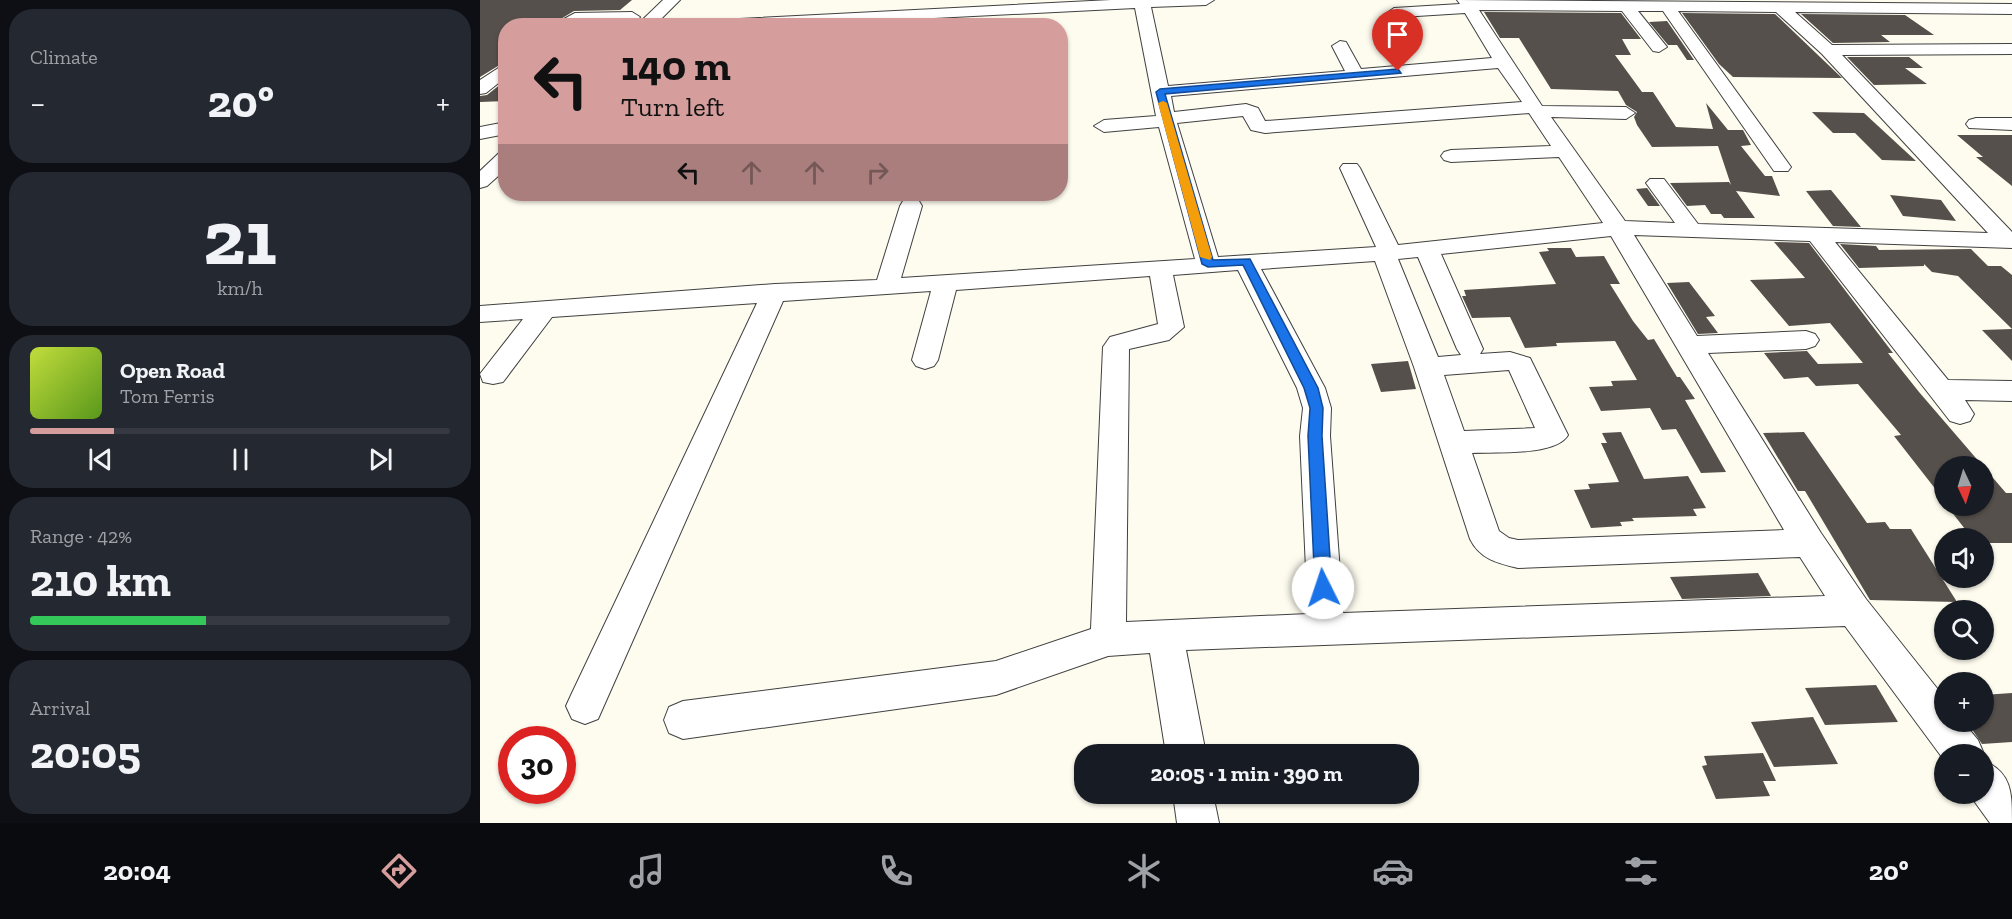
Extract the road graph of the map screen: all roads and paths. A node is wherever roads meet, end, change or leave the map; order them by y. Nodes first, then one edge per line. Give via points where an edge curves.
1 (672, 0) edge
2 (823, 0) edge
3 (887, 0) edge
4 (1206, 0) edge
5 (1142, 3) junction
6 (1467, 4) edge
7 (1779, 4) edge
8 (1567, 5) junction
9 (1625, 5) junction
10 (1666, 5) junction
11 (744, 8) dead end
12 (2012, 9) edge
13 (882, 16) junction
14 (575, 18) edge
15 (631, 18) edge
16 (653, 18) edge
17 (735, 18) edge
18 (812, 18) edge
19 (858, 18) edge
20 (1578, 20) dead end
21 (1406, 38) dead end
22 (1340, 46) dead end
23 (1659, 47) dead end
24 (1828, 50) junction
25 (2012, 50) edge
26 (1503, 62) junction
27 (498, 74) edge
28 (1356, 75) junction
29 (480, 89) edge
30 (1160, 92) junction
31 (1535, 109) junction
32 (1626, 113) dead end
33 (1167, 119) junction
34 (1976, 124) dead end
35 (2012, 124) edge
36 (1104, 126) dead end
37 (498, 130) edge
38 (480, 133) edge
39 (1564, 151) junction
40 (1451, 156) dead end
41 (498, 165) edge
42 (1350, 168) dead end
43 (1781, 168) dead end
44 (480, 182) edge
45 (1657, 183) dead end
46 (910, 206) dead end
47 (1618, 228) junction
48 (1691, 230) junction
49 (1816, 234) junction
50 (2010, 241) edge
51 (1427, 250) junction
52 (1387, 253) junction
53 (1246, 262) junction
54 (1208, 264) junction
55 (1160, 268) junction
56 (946, 282) junction
57 (887, 286) junction
58 (775, 292) junction
59 (545, 309) junction
60 (480, 314) edge
61 (1806, 340) dead end
62 (1688, 345) junction
63 (1470, 349) dead end
64 (925, 360) dead end
65 (1428, 367) junction
66 (493, 375) dead end
67 (1944, 390) junction
68 (2012, 391) edge
69 (1960, 414) dead end
70 (1453, 443) junction
71 (1809, 543) junction
72 (1854, 610) junction
73 (1326, 629) junction
74 (1165, 635) junction
75 (1108, 640) junction
76 (585, 706) dead end
77 (683, 720) dead end
78 (1184, 744) edge
79 (1956, 744) edge
80 (1994, 794) edge
81 (1195, 804) edge
82 (2012, 818) edge
83 (1198, 823) edge

1 - 16 street
2 - 18 street
3 - 13 street
4 - 5 street
5 - 13 street
5 - 30 street
6 - 8 street
6 - 21 street via 1394,13
6 - 26 street
7 - 10 street
7 - 12 street
7 - 24 street
8 - 9 street
8 - 20 street
9 - 10 street
9 - 23 street
10 - 43 street
11 - 17 street
13 - 19 street
14 - 15 street
22 - 28 street
24 - 25 street
24 - 50 street
26 - 28 street
26 - 31 street
27 - 29 street
28 - 30 street
30 - 33 street
31 - 32 street
31 - 33 street via 1265,127 1258,126 1246,110
31 - 39 street
33 - 36 street
33 - 54 street
34 - 35 street
37 - 38 street
39 - 40 street
39 - 47 street
41 - 44 street
42 - 52 street
45 - 48 street
46 - 57 street
47 - 48 street
47 - 51 street
47 - 62 street
48 - 49 street
49 - 50 street
49 - 67 street
51 - 52 street
51 - 63 street
52 - 53 street
52 - 65 street
53 - 54 street
53 - 73 street via 1311,388 1317,408 1315,436
54 - 55 street
55 - 56 street
55 - 75 street via 1171,327 1116,347
56 - 57 street
56 - 64 street
57 - 58 street
58 - 59 street
58 - 76 street
59 - 60 street
59 - 66 street
61 - 62 street
62 - 71 street
65 - 70 street
65 - 70 street via 1510,361 1520,364 1553,435
67 - 68 street
67 - 69 street
70 - 71 street via 1486,539 1500,550 1518,554
71 - 72 street
72 - 73 street
72 - 79 street
73 - 74 street
74 - 75 street
74 - 78 street
75 - 77 street via 996,678
80 - 82 street
81 - 83 street

